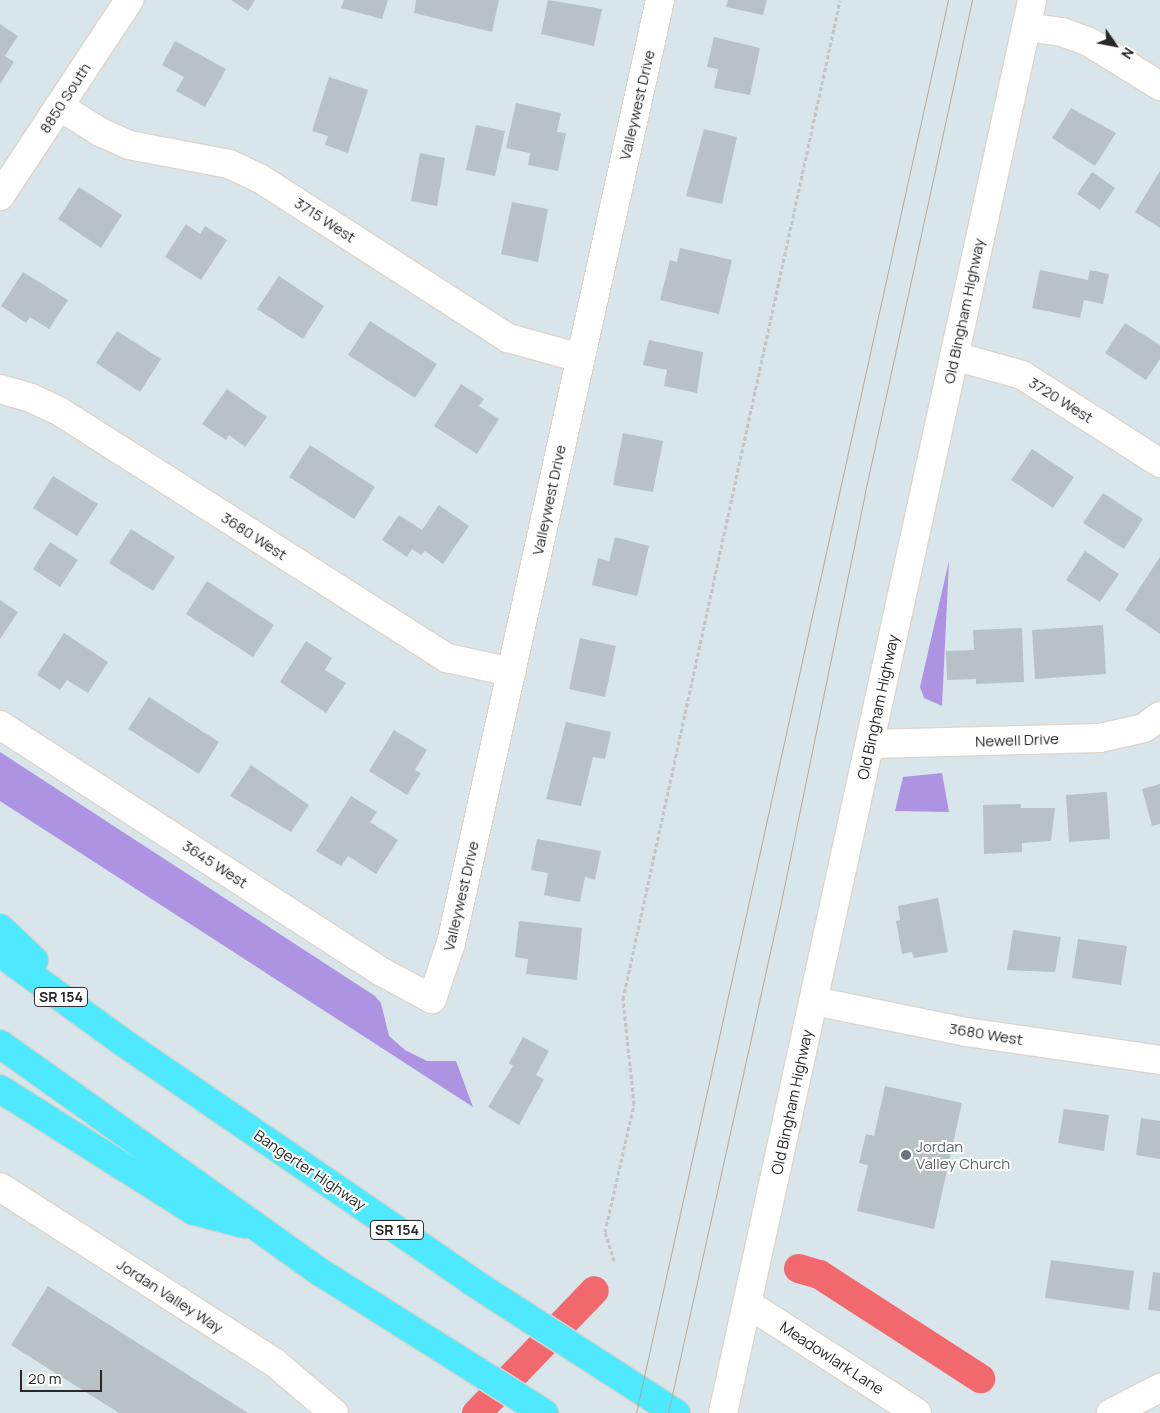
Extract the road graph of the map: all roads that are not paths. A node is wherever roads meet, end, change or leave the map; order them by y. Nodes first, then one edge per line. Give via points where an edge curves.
1 (130, 0) edge
2 (660, 0) edge
3 (1032, 0) edge
4 (1026, 27) junction
5 (1160, 86) edge
6 (59, 106) junction
7 (0, 196) edge
8 (954, 356) junction
9 (580, 358) junction
10 (0, 389) edge
11 (1160, 463) edge
12 (511, 672) junction
13 (1160, 716) edge
14 (0, 724) edge
15 (870, 744) junction
16 (0, 928) edge
17 (0, 953) edge
18 (432, 999) joint
19 (814, 1001) junction
20 (121, 1041) junction
21 (0, 1044) edge
22 (1160, 1060) edge
23 (0, 1088) edge
24 (0, 1187) edge
25 (262, 1229) junction
26 (748, 1304) junction
27 (1160, 1388) edge
28 (725, 1405) edge
29 (334, 1413) edge
30 (544, 1413) edge
31 (676, 1413) edge
32 (917, 1413) edge
33 (1111, 1413) edge

1 - 6 street, 8850 South
2 - 9 street, Valleywest Drive
3 - 4 street, Old Bingham Highway
4 - 5 street via 1062,32 1089,42
4 - 8 street, Old Bingham Highway
6 - 7 street, 8850 South
6 - 9 street, 3715 West via 100,132 129,145 230,164 261,179 508,338
8 - 11 street, 3720 West via 1004,367 1022,375
8 - 15 street, Old Bingham Highway
9 - 12 street, Valleywest Drive
10 - 12 street, 3680 West via 59,411 447,658
12 - 18 street, Valleywest Drive via 451,943
13 - 15 street, Newell Drive via 1144,728 1100,738
14 - 18 street, 3645 West via 382,972
15 - 19 street, Old Bingham Highway
16 - 20 highway
17 - 20 highway, Bangerter Highway / SR 154
19 - 22 street, 3680 West via 966,1032
19 - 26 street, Old Bingham Highway
20 - 31 highway, Bangerter Highway / SR 154 via 471,1280
21 - 25 highway
23 - 25 highway via 194,1211
24 - 29 street, Jordan Valley Way via 275,1363
25 - 30 highway via 320,1272
26 - 28 street, Old Bingham Highway
26 - 32 street, Meadowlark Lane
27 - 33 street

